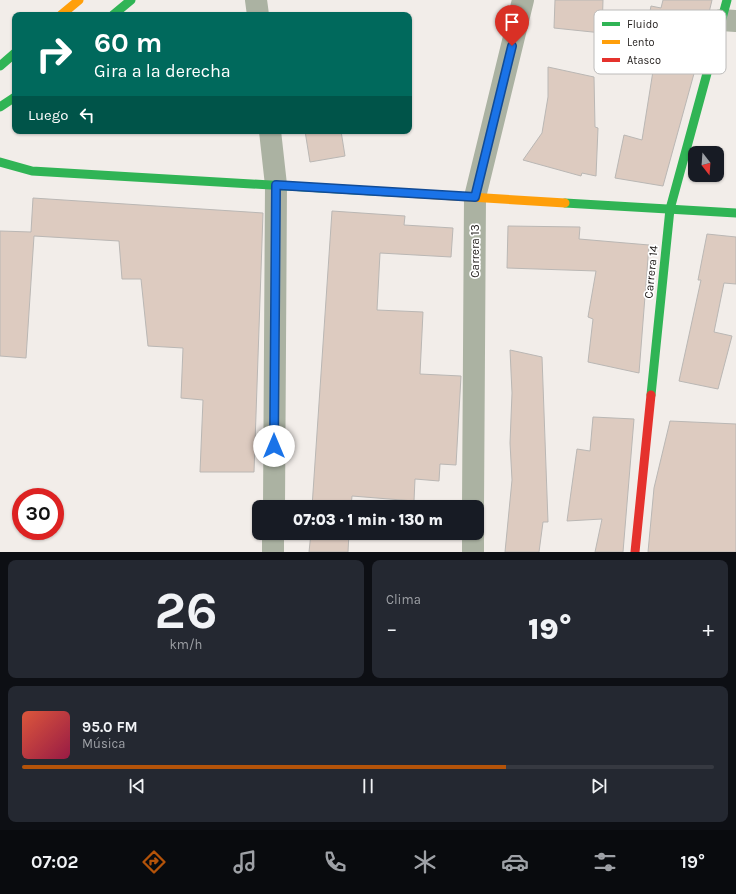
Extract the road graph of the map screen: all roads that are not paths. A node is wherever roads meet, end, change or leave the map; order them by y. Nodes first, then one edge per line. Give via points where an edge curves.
1 (79, 0) edge
2 (130, 0) edge
3 (256, 0) edge
4 (524, 0) edge
5 (65, 12) edge
6 (116, 12) edge
7 (258, 12) edge
8 (12, 56) edge
9 (0, 66) edge
10 (710, 74) edge
11 (12, 99) edge
12 (0, 107) edge
13 (270, 134) edge
14 (0, 162) edge
15 (276, 185) junction
16 (475, 197) junction
17 (670, 209) junction
18 (736, 213) edge
19 (274, 500) edge
20 (473, 500) edge
21 (273, 540) edge
22 (473, 540) edge
23 (273, 552) edge
24 (473, 552) edge
25 (635, 552) edge

1 - 5 street
2 - 6 street
3 - 7 street
4 - 16 street, Carrera 13
8 - 9 street
10 - 17 street, Carrera 14
11 - 12 street
13 - 15 street
14 - 15 street via 32,171
15 - 16 street
15 - 19 street
16 - 17 street
16 - 20 street, Carrera 13
17 - 18 street
17 - 25 street, Carrera 14
21 - 23 street
22 - 24 street

